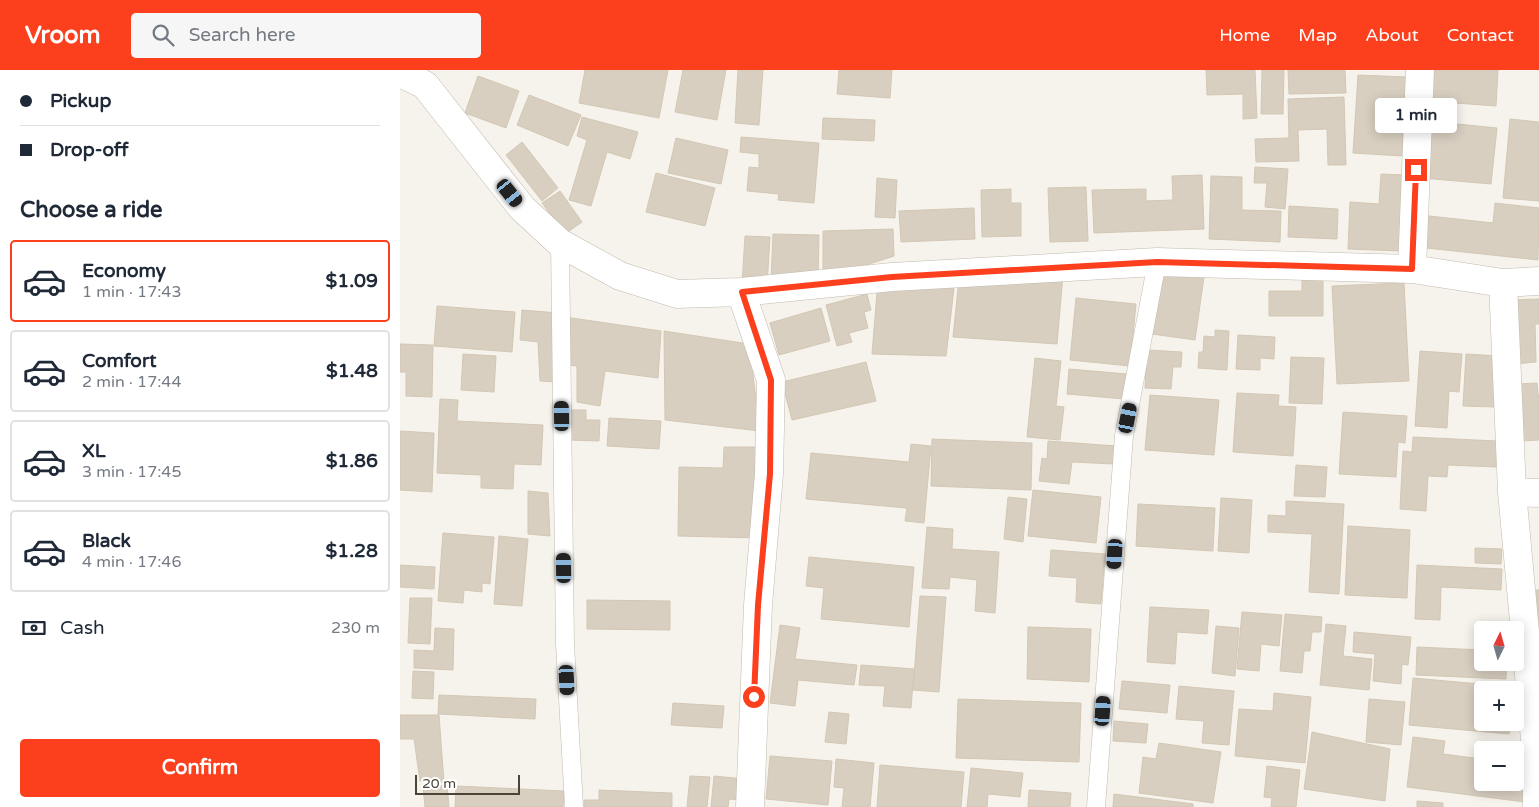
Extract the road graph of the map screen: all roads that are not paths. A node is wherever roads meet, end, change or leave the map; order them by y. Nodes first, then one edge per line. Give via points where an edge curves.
1 (1420, 70) edge
2 (400, 72) edge
3 (560, 243) junction
4 (1157, 262) junction
5 (1412, 269) junction
6 (1539, 281) edge
7 (1503, 283) junction
8 (742, 292) junction
9 (1512, 492) junction
10 (1539, 493) edge
11 (574, 807) edge
12 (750, 807) edge
13 (1096, 807) edge
14 (1538, 807) edge

1 - 5 street
2 - 3 street via 425,85 522,208
3 - 8 street via 620,276 677,294
3 - 11 lane via 565,644
4 - 5 street
4 - 8 street via 892,277
4 - 13 lane via 1124,436
5 - 7 street
6 - 7 street
7 - 9 street
8 - 12 street via 771,380 770,474 758,605
9 - 10 street
9 - 14 street via 1537,761

